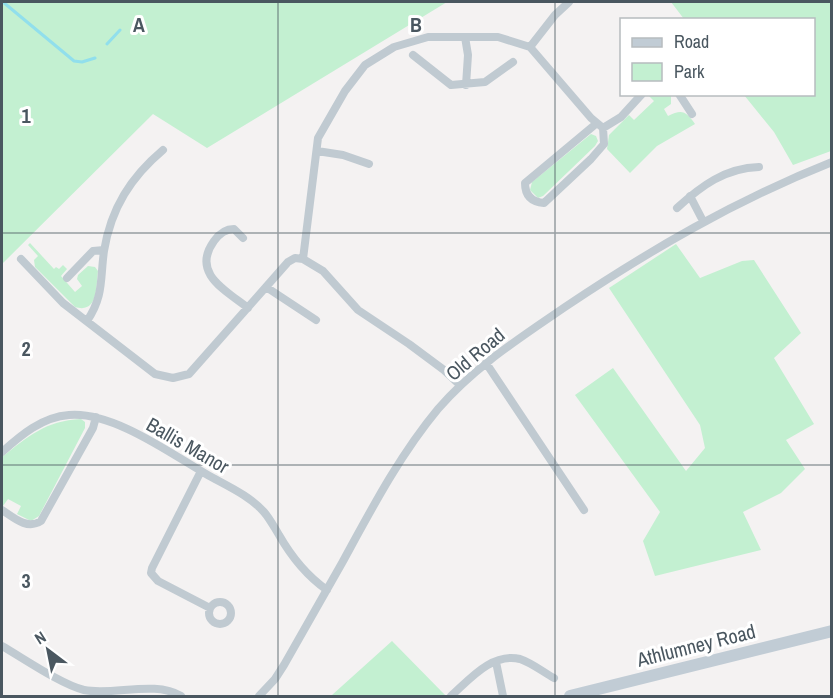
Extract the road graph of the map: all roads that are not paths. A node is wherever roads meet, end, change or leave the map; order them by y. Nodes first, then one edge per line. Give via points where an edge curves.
1 (569, 2) edge
2 (465, 37) junction
3 (530, 47) junction
4 (413, 55) dead end
5 (513, 62) dead end
6 (466, 85) junction
7 (640, 96) edge
8 (680, 96) edge
9 (692, 114) dead end
10 (600, 125) junction
11 (163, 150) dead end
12 (317, 151) junction
13 (831, 162) edge
14 (369, 164) dead end
15 (759, 167) dead end
16 (690, 196) junction
17 (677, 208) dead end
18 (703, 221) junction
19 (243, 238) dead end
20 (105, 250) junction
21 (21, 259) dead end
22 (303, 259) junction
23 (67, 278) dead end
24 (266, 287) junction
25 (248, 308) junction
26 (316, 320) dead end
27 (87, 321) junction
28 (486, 363) junction
29 (460, 385) junction
30 (96, 417) junction
31 (2, 452) edge
32 (201, 471) junction
33 (2, 510) edge
34 (584, 510) dead end
35 (327, 590) junction
36 (210, 608) dead end
37 (831, 631) edge
38 (2, 646) edge
39 (496, 662) junction
40 (554, 678) dead end
41 (181, 696) edge
42 (259, 696) edge
43 (451, 696) edge
44 (503, 696) edge
45 (570, 696) edge

1 - 3 street
2 - 3 street via 498,37
2 - 6 street
2 - 12 street via 428,37 394,47 365,65 318,138
3 - 10 street
4 - 6 street via 451,85
5 - 6 street via 485,82
7 - 10 street via 621,117
8 - 9 street
10 - 10 street via 604,144 591,159 544,203 528,196 525,183
11 - 20 street via 124,192
12 - 14 street
12 - 22 street
13 - 18 street, Old Road
15 - 16 street via 713,179
16 - 17 street
16 - 18 street
18 - 28 street, Old Road via 605,281
19 - 25 street via 234,229 224,231 213,242 206,269 217,284
20 - 23 street via 93,251
20 - 27 street via 100,296
21 - 27 street via 63,303
22 - 24 street via 288,262
22 - 29 street via 323,271 358,310 410,344
24 - 25 street
24 - 26 street
25 - 27 street via 189,374 172,378 155,374
28 - 29 street, Old Road
28 - 34 street
29 - 35 street, Old Road via 432,417 377,497
30 - 31 street, Ballis Manor via 81,414 52,418
30 - 32 street, Ballis Manor
30 - 33 street via 41,521 31,526
32 - 35 street, Ballis Manor via 263,511 291,554
32 - 36 street via 151,573 158,581
35 - 42 street, Old Road via 284,666
37 - 45 main road, Athlumney Road
38 - 41 street via 75,687 98,691 168,691
39 - 40 street via 522,660
39 - 43 street via 480,670
39 - 44 street

